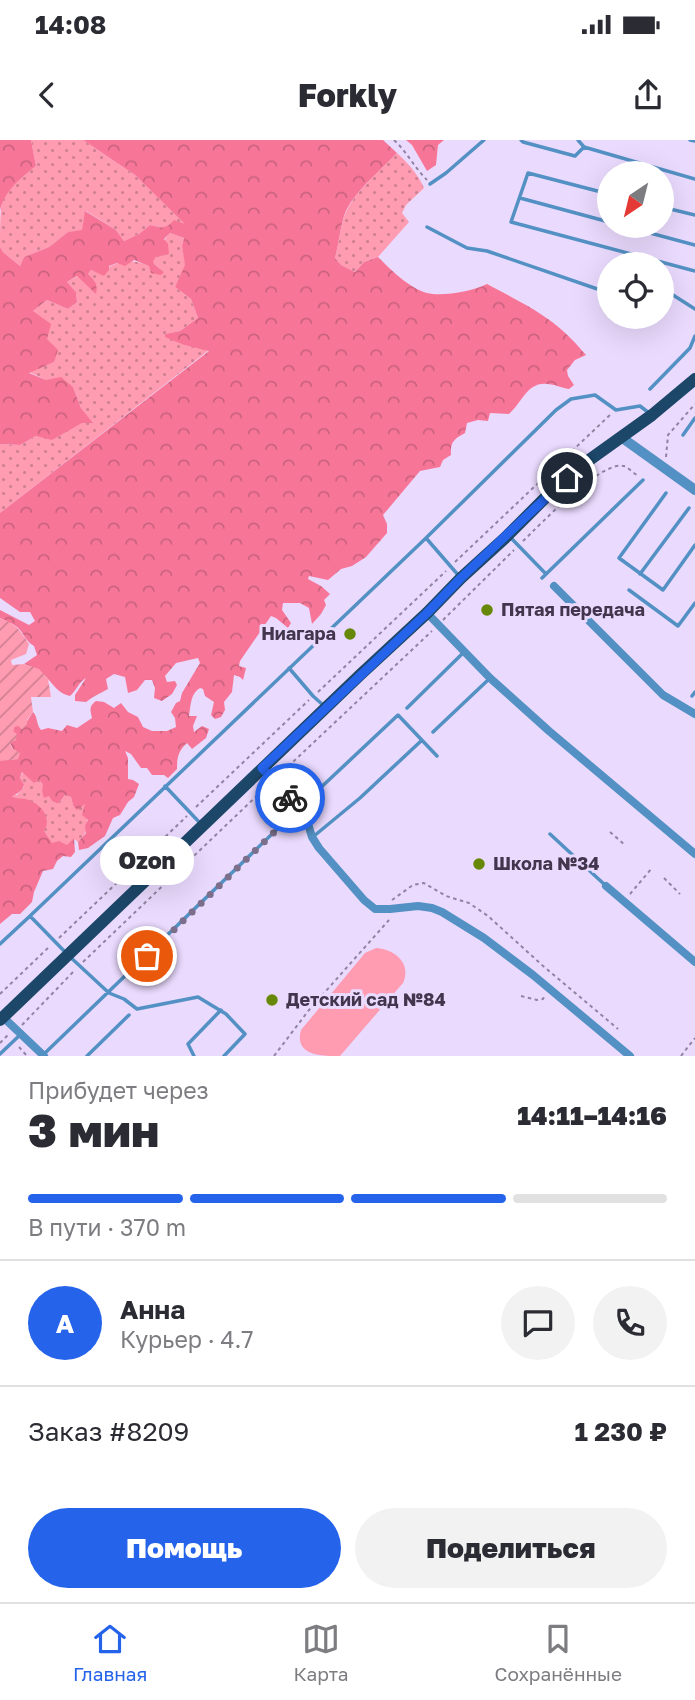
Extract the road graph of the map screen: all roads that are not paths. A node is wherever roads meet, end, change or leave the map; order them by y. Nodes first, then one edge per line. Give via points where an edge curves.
1 (484, 140) edge
2 (521, 140) edge
3 (579, 140) edge
4 (584, 147) junction
5 (695, 179) edge
6 (430, 184) road end
7 (597, 191) edge
8 (519, 198) junction
9 (674, 210) edge
10 (695, 215) edge
11 (597, 219) edge
12 (427, 227) dead end
13 (669, 238) edge
14 (695, 245) edge
15 (695, 271) edge
16 (597, 289) edge
17 (674, 296) edge
18 (695, 309) edge
19 (695, 336) edge
20 (695, 379) edge
21 (650, 388) dead end
22 (652, 415) junction
23 (695, 418) edge
24 (683, 435) dead end
25 (621, 437) junction
26 (643, 480) road end
27 (695, 490) edge
28 (666, 493) dead end
29 (689, 508) dead end
30 (508, 535) junction
31 (426, 538) junction
32 (695, 545) edge
33 (640, 574) junction
34 (461, 578) junction
35 (554, 586) dead end
36 (629, 590) dead end
37 (695, 603) edge
38 (427, 613) junction
39 (464, 652) junction
40 (289, 668) junction
41 (490, 678) junction
42 (326, 708) junction
43 (407, 708) dead end
44 (695, 714) edge
45 (433, 732) dead end
46 (421, 741) junction
47 (437, 756) dead end
48 (262, 768) junction
49 (165, 786) junction
50 (299, 808) junction
51 (202, 825) junction
52 (550, 835) dead end
53 (312, 837) junction
54 (695, 854) edge
55 (606, 886) joint
56 (30, 916) junction
57 (0, 944) edge
58 (68, 955) junction
59 (695, 962) edge
60 (109, 993) junction
61 (221, 1010) junction
62 (129, 1016) dead end
63 (2, 1018) edge
64 (18, 1031) junction
65 (0, 1054) edge
66 (43, 1056) edge
67 (87, 1056) edge
68 (194, 1056) edge
69 (224, 1056) edge
70 (630, 1056) edge

1 - 6 lane
2 - 4 lane via 575,156
3 - 4 lane
4 - 5 lane
7 - 8 lane via 528,173
8 - 11 lane
8 - 15 lane via 511,222
9 - 10 lane
12 - 16 lane via 467,248
13 - 14 lane
17 - 18 lane
19 - 21 lane via 690,348
20 - 22 main road
22 - 25 main road
22 - 31 lane via 640,406 616,410 595,395 571,399
23 - 24 lane
25 - 27 street
25 - 30 main road via 564,481
26 - 30 lane via 544,576
28 - 33 lane via 619,558
29 - 33 lane
30 - 34 main road
31 - 34 lane
31 - 40 lane
32 - 33 lane via 663,590
34 - 38 main road
35 - 44 street via 663,695
36 - 37 lane via 678,626
38 - 39 street
38 - 42 main road
39 - 41 street
39 - 43 lane
40 - 42 lane
40 - 49 lane
41 - 45 lane
41 - 54 street
42 - 48 main road
46 - 47 lane
46 - 50 lane via 398,715
46 - 53 lane
48 - 50 street
48 - 51 main road
49 - 51 lane
49 - 56 lane
50 - 53 street
50 - 60 lane
51 - 58 main road
52 - 55 lane
53 - 70 street via 375,909 418,906 442,912 533,975
55 - 59 street
56 - 57 lane
56 - 58 lane
58 - 60 lane
58 - 63 main road
60 - 61 lane via 137,1009 198,998
60 - 66 lane
61 - 68 lane via 188,1044
61 - 69 lane via 245,1034
62 - 67 lane
63 - 64 street
64 - 65 lane
64 - 66 street

